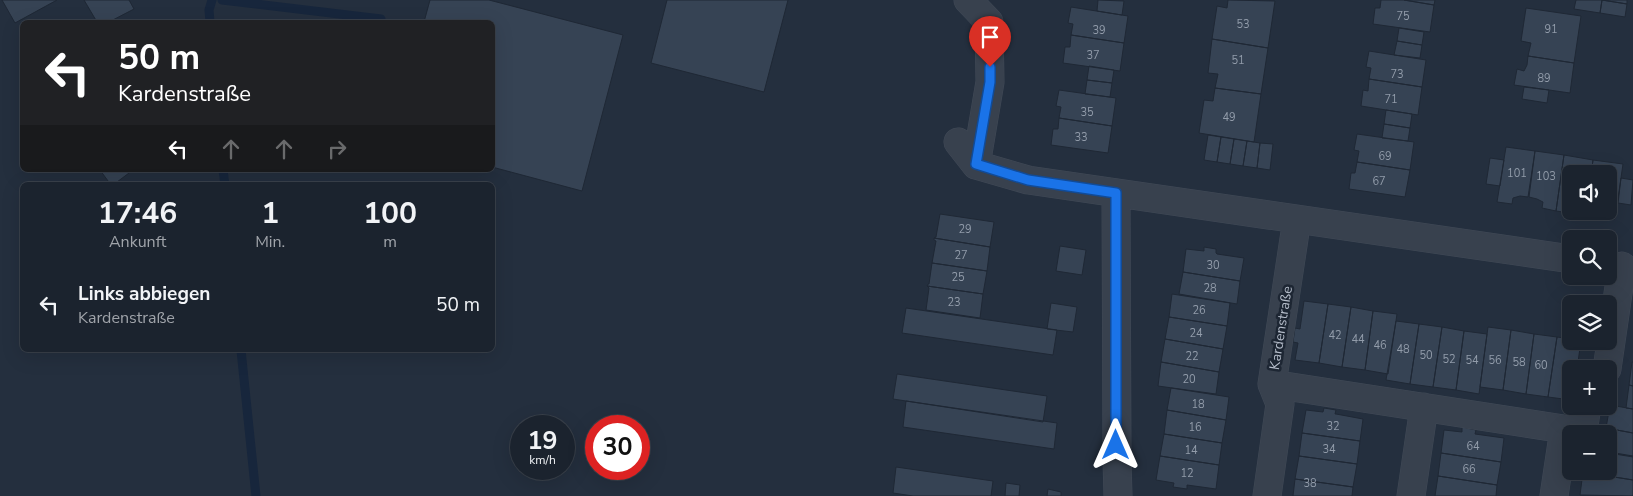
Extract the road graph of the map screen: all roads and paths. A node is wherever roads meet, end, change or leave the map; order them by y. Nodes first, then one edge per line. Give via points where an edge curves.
1 (968, 0) edge
2 (958, 142) dead end
3 (976, 164) junction
4 (1116, 193) junction
5 (1297, 219) junction
6 (1562, 258) edge
7 (1621, 266) edge
8 (1608, 360) edge
9 (1272, 384) junction
10 (1424, 407) junction
11 (1562, 429) edge
12 (1562, 442) edge
13 (1118, 496) edge
14 (1267, 496) edge
15 (1411, 496) edge
16 (1554, 496) edge

1 - 3 street via 989,22 990,82
2 - 3 street
3 - 4 street via 1028,180
4 - 5 street
4 - 13 street
5 - 6 street
5 - 9 street, Kardenstraße
7 - 8 street
9 - 10 street
9 - 14 street, Kardenstraße via 1280,404
10 - 11 street
10 - 15 street
12 - 16 street

